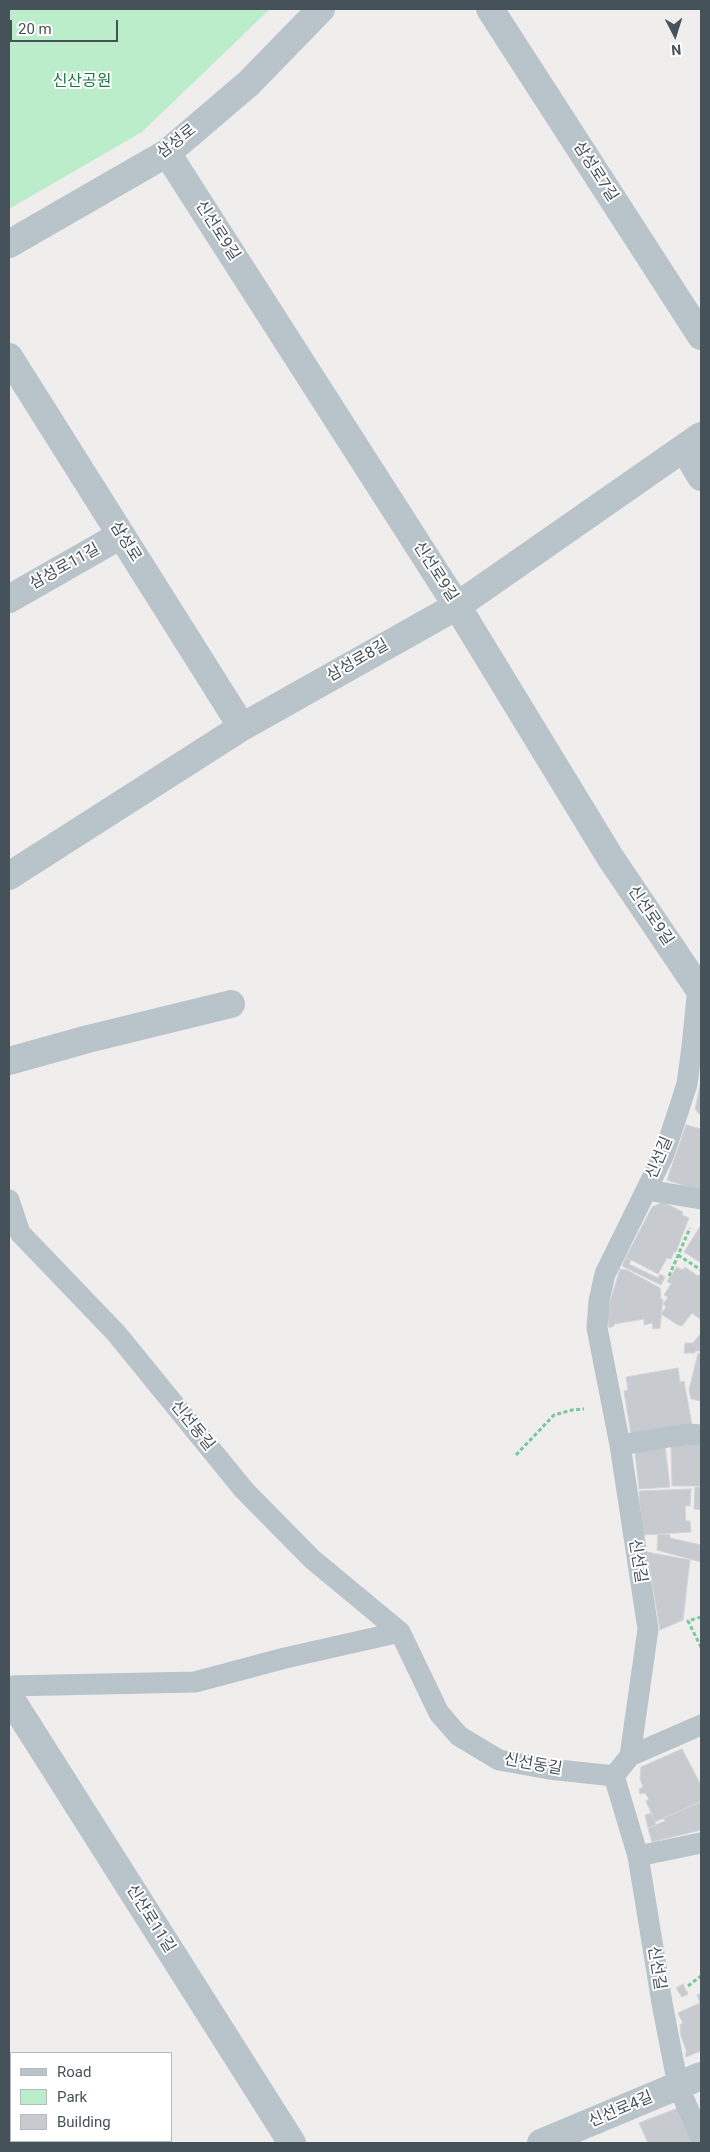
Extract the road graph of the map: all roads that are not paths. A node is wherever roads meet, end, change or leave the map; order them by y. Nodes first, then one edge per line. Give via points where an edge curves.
1 (321, 9) edge
2 (490, 9) edge
3 (168, 153) junction
4 (9, 244) edge
5 (701, 336) edge
6 (9, 357) edge
7 (692, 442) edge
8 (701, 477) edge
9 (121, 535) junction
10 (9, 599) edge
11 (456, 606) junction
12 (242, 727) junction
13 (9, 876) edge
14 (699, 990) edge
15 (232, 1004) dead end
16 (9, 1061) edge
17 (647, 1190) junction
18 (701, 1199) edge
19 (9, 1200) edge
20 (701, 1435) edge
21 (620, 1446) junction
22 (400, 1632) junction
23 (9, 1686) edge
24 (9, 1696) edge
25 (701, 1725) edge
26 (630, 1756) junction
27 (614, 1776) junction
28 (701, 1843) edge
29 (638, 1856) junction
30 (690, 2081) edge
31 (701, 2138) edge
32 (292, 2143) edge
33 (541, 2143) edge

1 - 3 street, 삼성로 via 249,83
2 - 5 street, 삼성로7길
3 - 4 street, 삼성로
3 - 11 street, 신선로9길
6 - 9 street, 삼성로
7 - 8 street
7 - 11 street, 삼성로8길
9 - 10 street, 삼성로11길
9 - 12 street, 삼성로
11 - 12 street, 삼성로8길
11 - 14 street, 신선로9길 via 610,857
12 - 13 street, 삼성로8길
14 - 17 lane, 신선길 via 686,1084 664,1154
15 - 16 street via 88,1038
17 - 18 lane
17 - 21 lane, 신선길 via 605,1274 599,1301 598,1328
19 - 22 lane, 신선동길 via 20,1233 116,1333 244,1490 312,1559
20 - 21 lane via 687,1434
21 - 26 lane, 신선길 via 648,1629
22 - 23 lane via 195,1682
22 - 27 lane, 신선동길 via 439,1713 459,1736 499,1760
24 - 32 street, 신산로11길
25 - 26 lane
26 - 27 lane
27 - 29 lane, 신선길
28 - 29 lane
29 - 30 lane, 신선길 via 662,2003
30 - 31 lane, 신선길
30 - 33 street, 신선로4길

